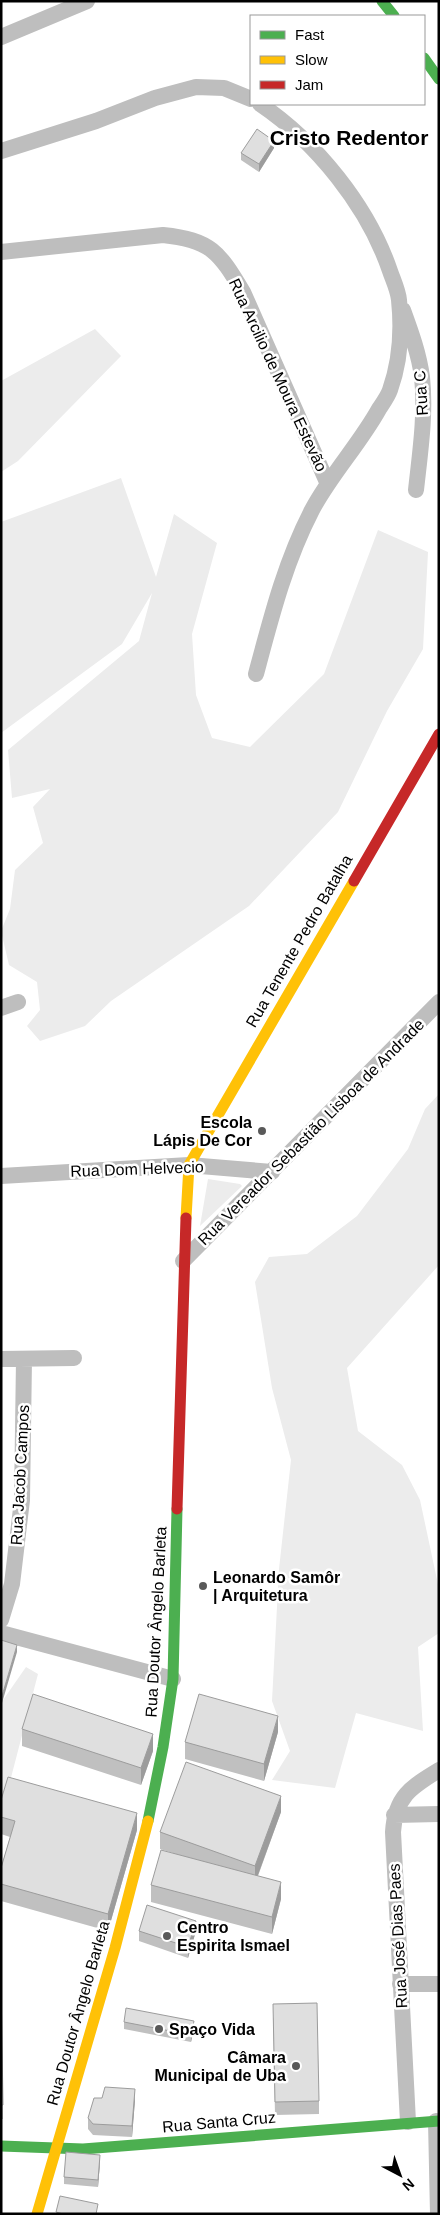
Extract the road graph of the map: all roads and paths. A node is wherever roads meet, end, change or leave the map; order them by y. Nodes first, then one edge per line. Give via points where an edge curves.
1 (87, 1) edge
2 (382, 1) edge
3 (393, 15) edge
4 (1, 37) edge
5 (425, 59) edge
6 (439, 79) edge
7 (250, 99) edge
8 (261, 105) edge
9 (1, 151) edge
10 (1, 252) edge
11 (399, 298) junction
12 (327, 482) junction
13 (416, 490) dead end
14 (256, 674) dead end
15 (439, 734) edge
16 (18, 1002) dead end
17 (439, 1002) edge
18 (1, 1008) edge
19 (190, 1164) junction
20 (272, 1172) junction
21 (1, 1176) edge
22 (183, 1262) junction
23 (24, 1358) junction
24 (74, 1358) dead end
25 (1, 1359) edge
26 (1, 1620) edge
27 (1, 1633) edge
28 (173, 1679) junction
29 (439, 1770) edge
30 (439, 1814) edge
31 (394, 1815) junction
32 (400, 1984) junction
33 (439, 1984) edge
34 (437, 2121) edge
35 (408, 2122) junction
36 (1, 2146) edge
37 (54, 2150) junction
38 (37, 2214) edge
39 (438, 2214) edge

1 - 4 street
2 - 3 street
5 - 6 street
7 - 9 street via 224,88 196,87
8 - 11 street, Rua C via 291,127 362,209 383,251
10 - 12 street, Rua Arcilio de Moura Estevão via 163,235 188,238 208,247 226,264 242,292
11 - 12 street via 399,352 390,390 367,431
11 - 13 street, Rua C via 422,377 423,419
12 - 14 street via 294,548
15 - 19 street, Rua Tenente Pedro Batalha
16 - 18 street
17 - 20 street, Rua Vereador Sebastião Lisboa de Andrade
19 - 20 street, Rua Dom Helvecio
19 - 21 street, Rua Dom Helvecio
19 - 22 street, Rua Doutor Ângelo Barleta
20 - 22 street, Rua Vereador Sebastião Lisboa de Andrade
22 - 28 street, Rua Doutor Ângelo Barleta
23 - 24 street
23 - 25 street
23 - 26 street, Rua Jacob Campos via 22,1500 12,1584
27 - 28 street
28 - 37 street, Rua Doutor Ângelo Barleta via 167,1733 136,1872
29 - 31 street, Rua José Dias Paes via 410,1789
30 - 31 street
31 - 32 street, Rua José Dias Paes
32 - 33 street
32 - 35 street, Rua José Dias Paes
34 - 35 street, Rua Santa Cruz
34 - 39 street
35 - 37 street, Rua Santa Cruz
36 - 37 street, Rua Santa Cruz
37 - 38 street, Rua Doutor Ângelo Barleta

